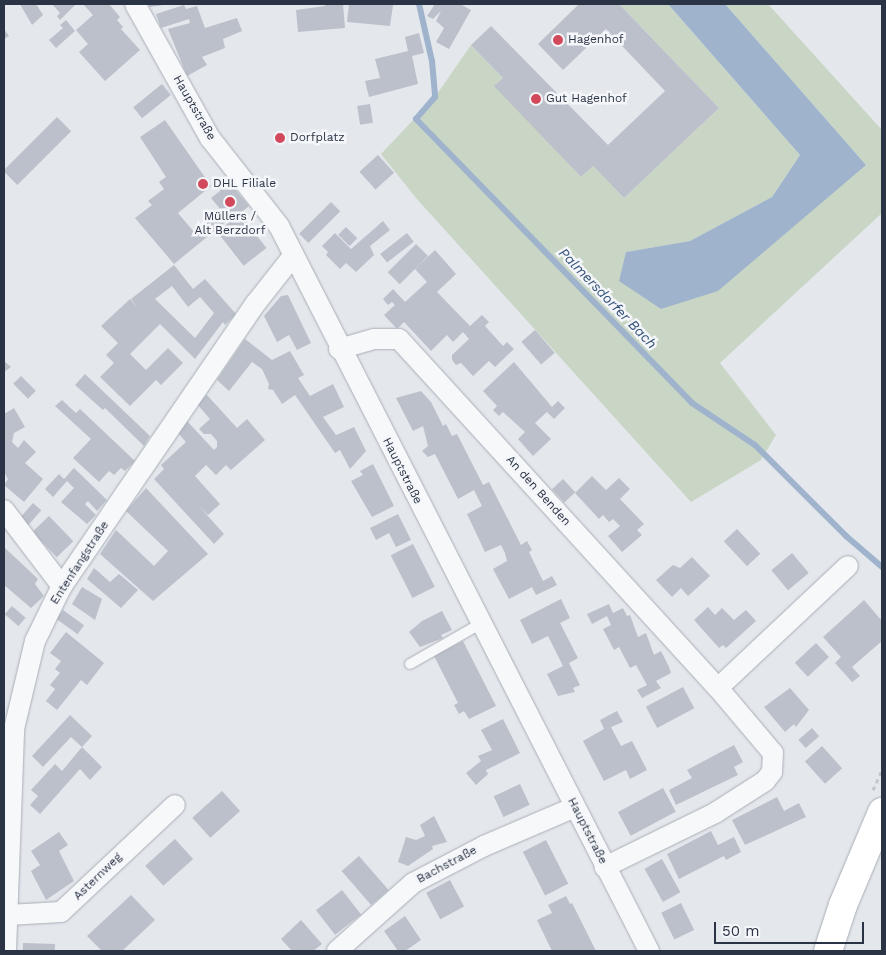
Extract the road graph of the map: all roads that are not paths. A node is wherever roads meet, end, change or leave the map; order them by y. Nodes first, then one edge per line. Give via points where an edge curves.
1 (135, 4) edge
2 (293, 256) junction
3 (339, 349) junction
4 (4, 510) edge
5 (848, 566) dead end
6 (62, 586) junction
7 (480, 624) junction
8 (410, 664) dead end
9 (718, 688) junction
10 (175, 805) dead end
11 (575, 807) junction
12 (882, 812) edge
13 (605, 867) junction
14 (8, 914) junction
15 (6, 951) edge
16 (337, 951) edge
17 (649, 951) edge
18 (828, 951) edge

1 - 2 street, Hauptstraße via 210,138 264,204
2 - 3 street, Hauptstraße
2 - 6 street, Entenfangstraße via 256,303
3 - 7 street, Hauptstraße
3 - 9 street, An den Benden via 374,339 400,339
4 - 6 street
5 - 9 street
6 - 14 street, Entenfangstraße via 35,641 18,701 14,729
7 - 8 lane
7 - 11 street, Hauptstraße
9 - 13 street, An den Benden via 768,745 773,753 772,772 766,781 715,813
10 - 14 street, Asternweg via 61,912
11 - 13 street, Hauptstraße
11 - 16 street, Bachstraße via 484,846 413,883
12 - 18 main road via 846,896
13 - 17 street, Hauptstraße
14 - 15 street, Entenfangstraße

